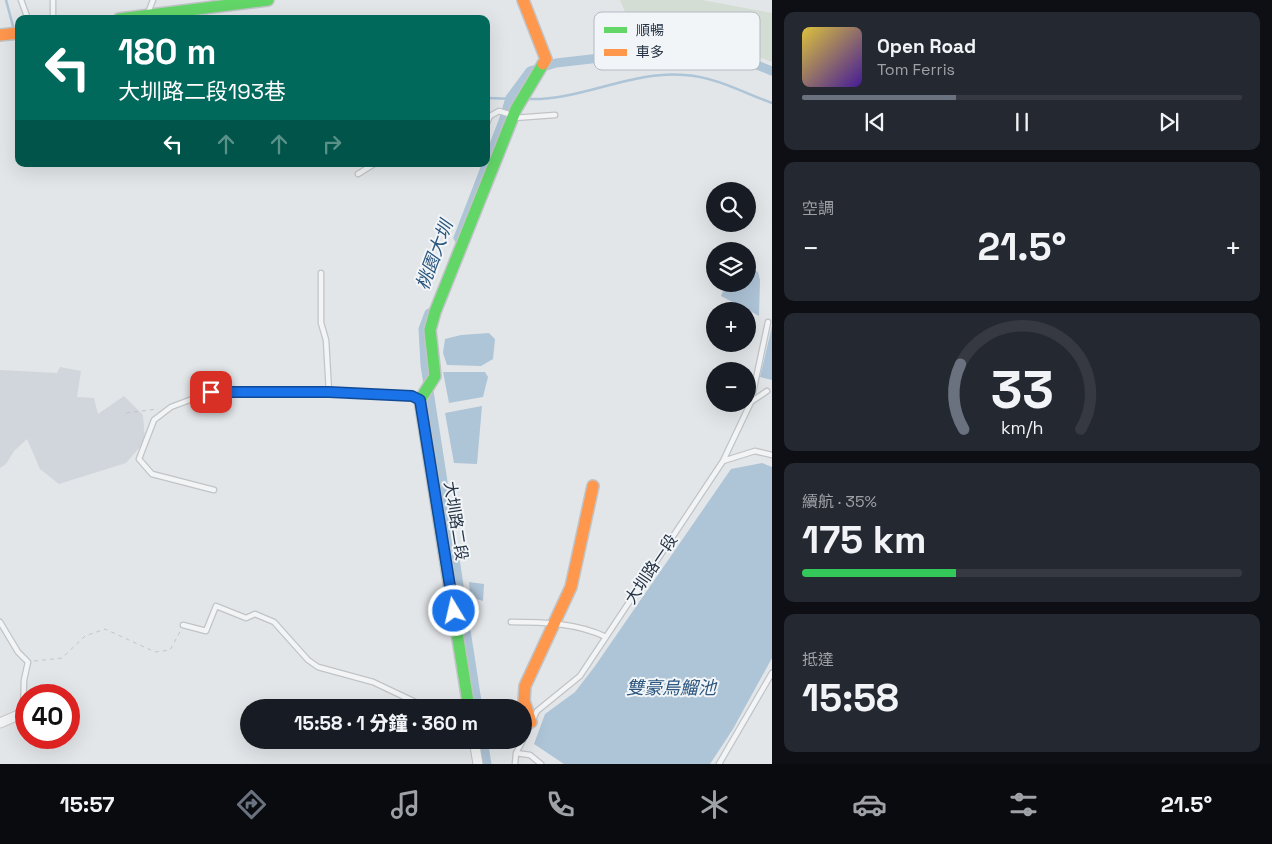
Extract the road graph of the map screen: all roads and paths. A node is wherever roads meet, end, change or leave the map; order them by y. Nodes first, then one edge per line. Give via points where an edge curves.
1 (22, 0) edge
2 (53, 0) edge
3 (153, 0) edge
4 (268, 0) edge
5 (523, 0) edge
6 (237, 2) edge
7 (27, 15) edge
8 (54, 15) edge
9 (148, 15) joint
10 (15, 33) edge
11 (0, 35) edge
12 (513, 114) junction
13 (555, 115) dead end
14 (490, 116) edge
15 (369, 167) edge
16 (358, 174) dead end
17 (321, 273) dead end
18 (768, 322) dead end
19 (756, 378) edge
20 (767, 391) dead end
21 (329, 392) junction
22 (756, 399) edge
23 (420, 400) junction
24 (171, 407) junction
25 (746, 412) edge
26 (126, 413) dead end
27 (772, 455) edge
28 (723, 461) junction
29 (593, 486) dead end
30 (214, 490) dead end
31 (0, 622) edge
32 (511, 622) dead end
33 (555, 624) junction
34 (183, 625) joint
35 (606, 637) junction
36 (28, 662) junction
37 (772, 673) edge
38 (24, 684) edge
39 (409, 699) edge
40 (468, 699) edge
41 (524, 699) edge
42 (15, 716) edge
43 (532, 722) edge
44 (0, 723) edge
45 (476, 749) edge
46 (518, 749) edge
47 (516, 753) junction
48 (478, 764) edge
49 (515, 764) edge
50 (541, 764) edge
51 (720, 764) edge

1 - 7 lane
2 - 8 lane
3 - 9 lane
4 - 6 street
5 - 12 street via 546,60
6 - 9 street
10 - 11 street
12 - 13 lane
12 - 14 lane via 500,112
12 - 23 street via 430,330 435,376
15 - 16 lane
17 - 21 lane via 321,323 326,340
18 - 19 lane, 大圳路一段
20 - 22 lane
21 - 23 lane via 412,396
21 - 24 lane via 211,392
23 - 40 street, 大圳路二段
24 - 26 path
24 - 30 lane via 154,420 139,459 152,474
25 - 28 lane, 大圳路一段
27 - 28 lane via 755,451
28 - 35 lane, 大圳路一段
29 - 33 street via 572,587
31 - 36 lane
32 - 33 lane
33 - 35 lane
33 - 41 street via 525,686
34 - 36 path via 170,650 155,652 105,629 85,636 62,658
34 - 39 lane via 206,630 216,606 246,618 255,614 274,622 318,668 373,682
35 - 43 lane, 大圳路一段 via 580,676 537,711
36 - 38 lane
37 - 51 lane
42 - 44 street
45 - 48 street
46 - 47 lane, 大圳路一段
47 - 49 lane, 大圳路一段
47 - 50 lane via 530,755

